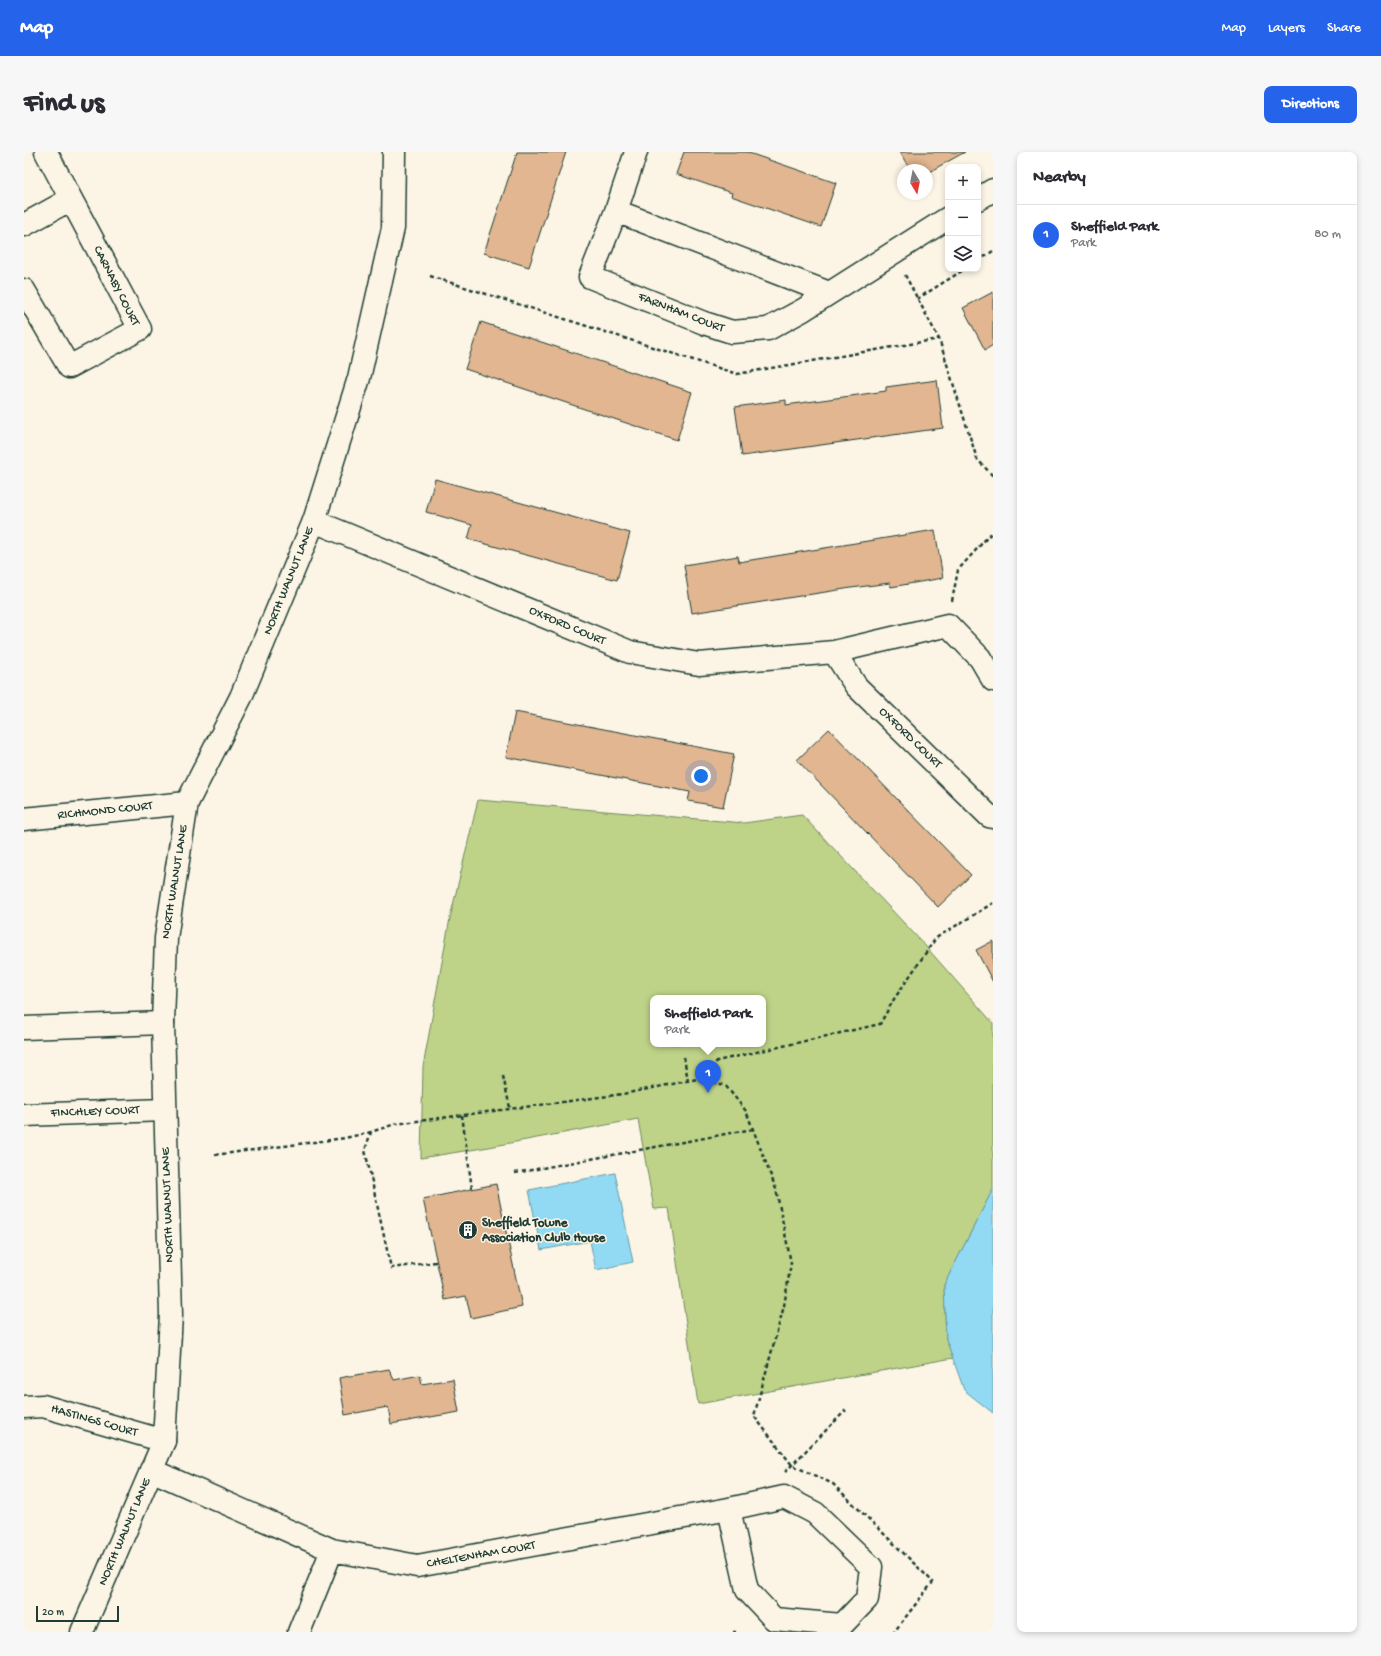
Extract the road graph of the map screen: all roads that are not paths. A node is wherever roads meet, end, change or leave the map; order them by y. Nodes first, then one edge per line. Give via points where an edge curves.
1 (46, 152) edge
2 (394, 152) edge
3 (636, 152) edge
4 (993, 190) edge
5 (981, 197) edge
6 (71, 200) junction
7 (616, 211) junction
8 (945, 220) edge
9 (24, 225) edge
10 (24, 290) edge
11 (829, 293) junction
12 (314, 521) junction
13 (834, 652) junction
14 (993, 680) edge
15 (187, 803) junction
16 (993, 817) edge
17 (24, 819) edge
18 (163, 1023) junction
19 (24, 1028) edge
20 (165, 1110) junction
21 (24, 1115) edge
22 (24, 1407) edge
23 (164, 1441) junction
24 (152, 1470) junction
25 (729, 1509) junction
26 (332, 1550) junction
27 (82, 1632) edge
28 (299, 1632) edge

1 - 6 street, CARNABY COURT
2 - 12 street, NORTH WALNUT LANE via 393,228 359,378
3 - 7 street, FARNHAM COURT
4 - 5 street
6 - 9 street
6 - 10 street, CARNABY COURT via 140,329 69,367
7 - 11 street
7 - 11 street, FARNHAM COURT via 590,277 704,323 732,332 768,329
8 - 11 street, FARNHAM COURT
12 - 13 street, OXFORD COURT via 630,652 699,664
12 - 15 street, NORTH WALNUT LANE via 241,697
13 - 14 street, OXFORD COURT via 948,625 980,658
13 - 16 street, OXFORD COURT via 856,686 989,816
15 - 17 street, RICHMOND COURT
15 - 18 street, NORTH WALNUT LANE via 166,938
18 - 19 street
18 - 20 street, NORTH WALNUT LANE
20 - 21 street, FINCHLEY COURT
20 - 23 street, NORTH WALNUT LANE via 171,1315
22 - 23 street, HASTINGS COURT via 42,1406
23 - 24 street, NORTH WALNUT LANE
24 - 26 street, CHELTENHAM COURT
24 - 27 street, NORTH WALNUT LANE
25 - 25 street, CHELTENHAM COURT via 784,1497 815,1513 871,1567 867,1599 842,1625 774,1619 747,1590
25 - 26 street, CHELTENHAM COURT via 417,1566
26 - 28 street

